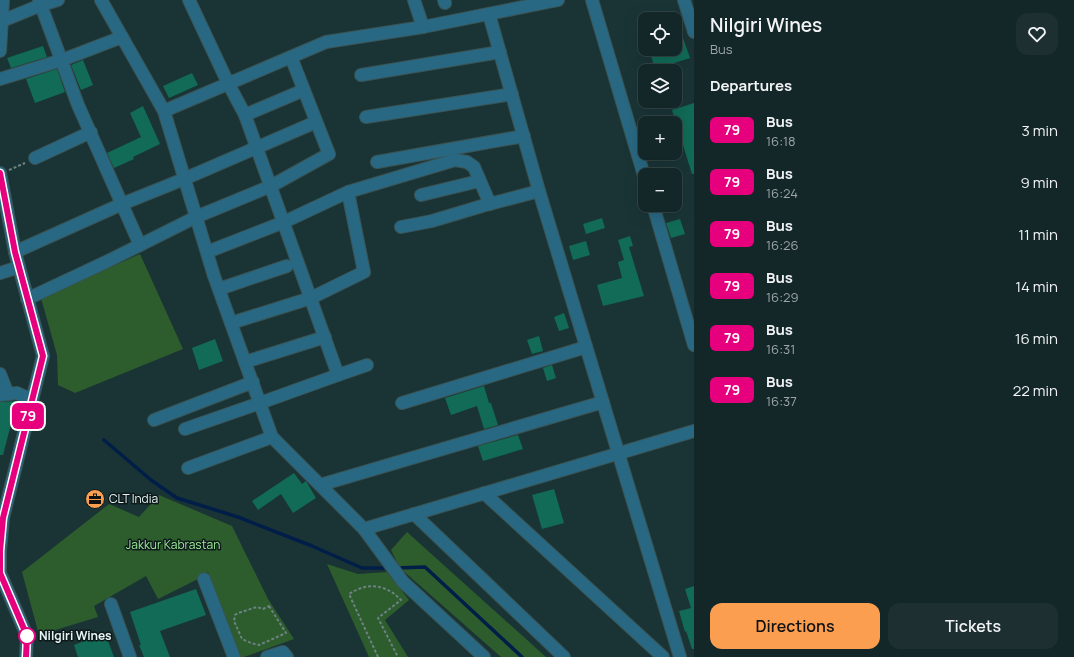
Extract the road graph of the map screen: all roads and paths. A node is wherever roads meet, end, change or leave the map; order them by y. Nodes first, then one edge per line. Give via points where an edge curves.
1 (3, 0) edge
2 (58, 0) edge
3 (101, 0) edge
4 (189, 0) edge
5 (414, 0) edge
6 (558, 0) edge
7 (592, 0) edge
8 (684, 0) edge
9 (40, 3) edge
10 (489, 14) junction
11 (1, 16) edge
12 (423, 27) junction
13 (694, 32) edge
14 (122, 37) junction
15 (0, 42) edge
16 (0, 51) edge
17 (500, 52) junction
18 (291, 57) junction
19 (62, 60) junction
20 (361, 75) dead end
21 (0, 79) edge
22 (228, 84) junction
23 (304, 90) junction
24 (512, 94) junction
25 (164, 111) junction
26 (245, 115) junction
27 (366, 117) dead end
28 (316, 122) junction
29 (91, 132) junction
30 (524, 136) junction
31 (256, 148) junction
32 (35, 158) joint
33 (377, 162) dead end
34 (641, 168) edge
35 (0, 174) edge
36 (184, 179) junction
37 (480, 181) junction
38 (271, 186) junction
39 (539, 191) junction
40 (348, 192) junction
41 (421, 195) dead end
42 (122, 204) junction
43 (490, 204) junction
44 (655, 212) edge
45 (196, 217) junction
46 (284, 222) junction
47 (400, 227) dead end
48 (140, 245) junction
49 (15, 252) junction
50 (207, 252) junction
51 (287, 266) dead end
52 (19, 268) junction
53 (0, 273) edge
54 (219, 289) junction
55 (28, 298) junction
56 (311, 298) junction
57 (231, 323) junction
58 (325, 337) junction
59 (694, 345) edge
60 (586, 347) junction
61 (245, 362) junction
62 (367, 365) dead end
63 (0, 374) edge
64 (338, 375) junction
65 (253, 382) junction
66 (4, 395) edge
67 (32, 400) junction
68 (603, 402) junction
69 (402, 403) dead end
70 (260, 404) junction
71 (154, 420) dead end
72 (184, 429) dead end
73 (694, 432) edge
74 (272, 437) junction
75 (619, 454) junction
76 (188, 468) dead end
77 (320, 485) junction
78 (484, 494) junction
79 (3, 508) edge
80 (414, 514) junction
81 (364, 529) junction
82 (0, 551) edge
83 (204, 579) dead end
84 (111, 604) dead end
85 (259, 645) joint
86 (285, 654) edge
87 (26, 657) edge
88 (130, 657) edge
89 (234, 657) edge
90 (267, 657) edge
91 (378, 657) edge
92 (398, 657) edge
93 (484, 657) edge
94 (564, 657) edge
95 (663, 657) edge
96 (680, 657) edge

1 - 11 street
2 - 9 street
3 - 14 street
4 - 22 street
5 - 12 street
6 - 10 street
7 - 34 street
8 - 13 street
9 - 11 street
9 - 19 street
10 - 12 street
10 - 17 street
11 - 15 street
12 - 18 street via 326,42
14 - 19 street
14 - 25 street
15 - 16 street
17 - 20 street
17 - 24 street
18 - 22 street
18 - 23 street
19 - 21 street
19 - 29 street
22 - 25 street
22 - 26 street
23 - 26 street
23 - 28 street
24 - 27 street
24 - 30 street
25 - 36 street
26 - 31 street
28 - 31 street
28 - 38 street via 329,154
29 - 32 street
29 - 42 street
30 - 33 street
30 - 39 street
31 - 36 street
31 - 38 street
32 - 35 path
35 - 49 street
36 - 42 street
36 - 45 street
37 - 40 street via 474,166 455,160
37 - 41 street
37 - 43 street
38 - 45 street
38 - 46 street
39 - 43 street
39 - 60 street
40 - 46 street
40 - 56 street via 364,272
42 - 48 street
42 - 49 street
43 - 47 street via 432,221
44 - 59 street
45 - 48 street
45 - 50 street
46 - 50 street
46 - 56 street
48 - 55 street
49 - 52 street
50 - 54 street
51 - 54 street
52 - 53 street
52 - 55 street
54 - 57 street
55 - 67 street via 43,356
56 - 57 street
56 - 58 street
57 - 61 street
58 - 61 street
58 - 64 street
60 - 68 street
60 - 69 street
61 - 65 street
62 - 64 street
63 - 66 street
64 - 70 street
65 - 70 street
65 - 71 street
66 - 67 street via 18,393
67 - 79 street
68 - 75 street
68 - 77 street
70 - 72 street
70 - 74 street
73 - 75 street
74 - 76 street
74 - 77 street
75 - 78 street
75 - 96 street
77 - 81 street
78 - 80 street
78 - 95 street
79 - 82 street
80 - 81 street
80 - 94 street
81 - 93 street via 403,582
82 - 87 street via 0,573 27,636
83 - 89 street
84 - 88 street
85 - 85 path via 242,639 234,618 238,613 269,606 286,633
86 - 90 street
91 - 92 path via 349,594 361,588 374,586 392,592 401,600 378,618

